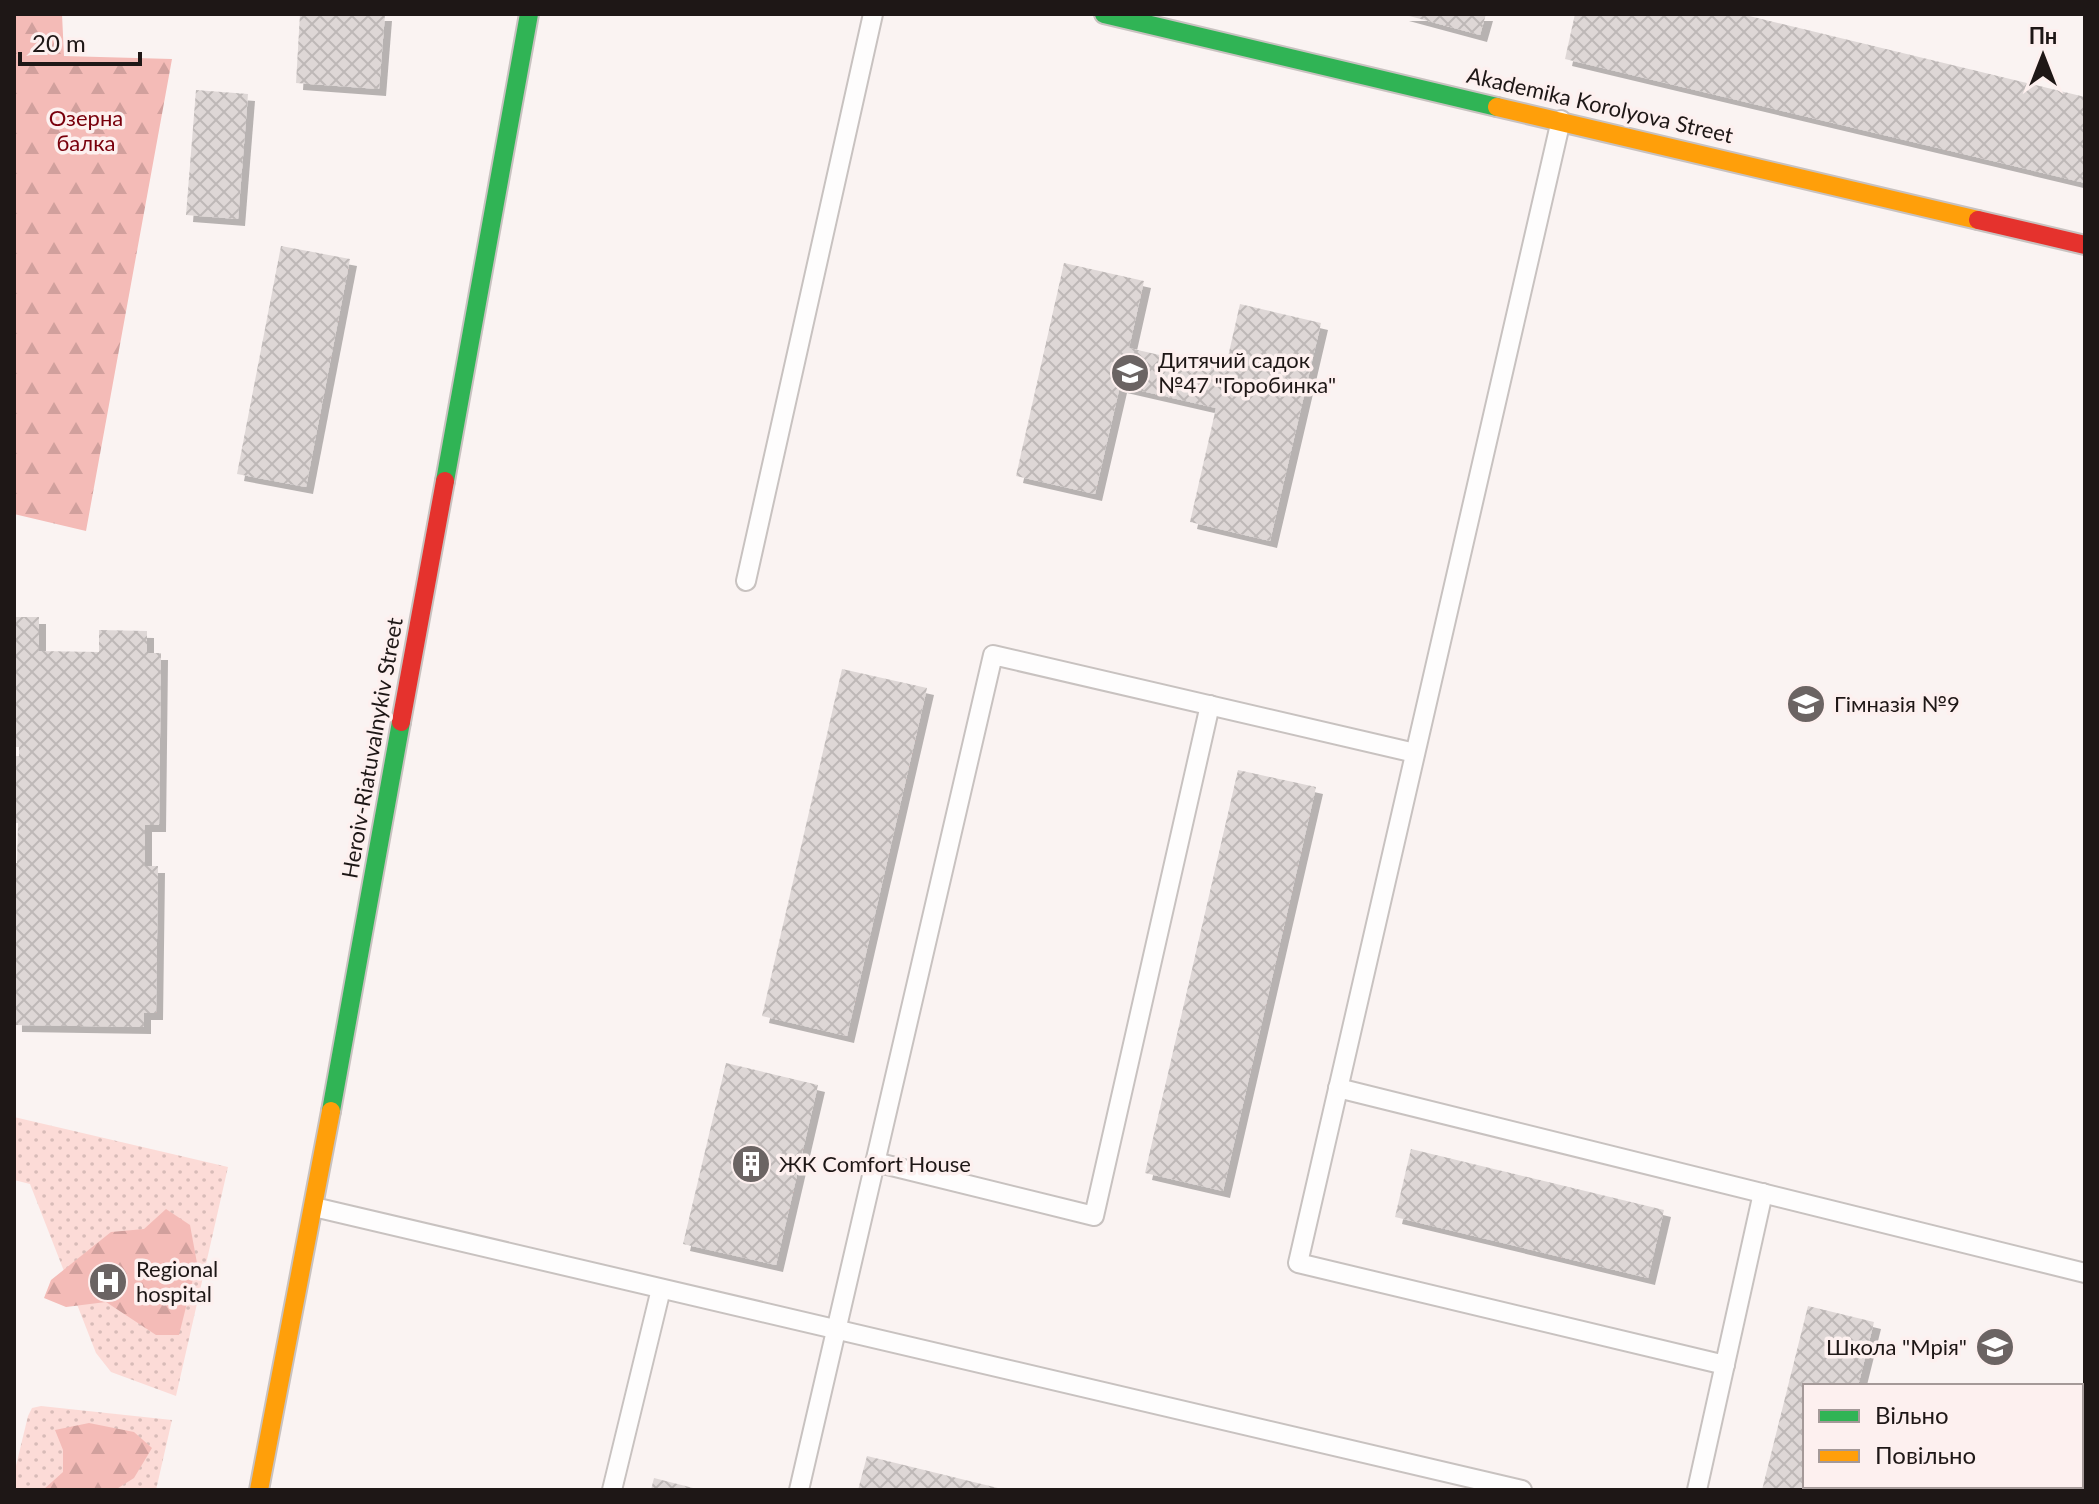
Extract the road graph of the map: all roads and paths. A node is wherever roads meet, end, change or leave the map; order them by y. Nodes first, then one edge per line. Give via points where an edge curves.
1 (529, 14) edge
2 (873, 14) edge
3 (1104, 14) edge
4 (1561, 120) junction
5 (2085, 245) edge
6 (746, 581) dead end
7 (1210, 705) junction
8 (1415, 753) junction
9 (1338, 1088) junction
10 (875, 1162) junction
11 (1763, 1193) junction
12 (314, 1207) junction
13 (2085, 1273) edge
14 (661, 1289) junction
15 (836, 1330) junction
16 (1725, 1365) junction
17 (259, 1490) edge
18 (612, 1490) edge
19 (799, 1490) edge
20 (1522, 1490) edge
21 (1697, 1490) edge

1 - 12 main road, Heroiv-Riatuvalnykiv Street
2 - 6 lane
3 - 4 main road, Akademika Korolyova Street
4 - 5 main road, Akademika Korolyova Street
4 - 8 lane
7 - 8 lane
7 - 10 lane via 993,655
7 - 10 lane via 1094,1216
8 - 9 lane
9 - 11 lane
9 - 16 lane via 1298,1263
10 - 15 lane
11 - 13 lane
11 - 16 lane
12 - 14 lane
12 - 17 main road, Heroiv-Riatuvalnykiv Street
14 - 15 lane
14 - 18 lane
15 - 19 lane
15 - 20 lane
16 - 21 lane

